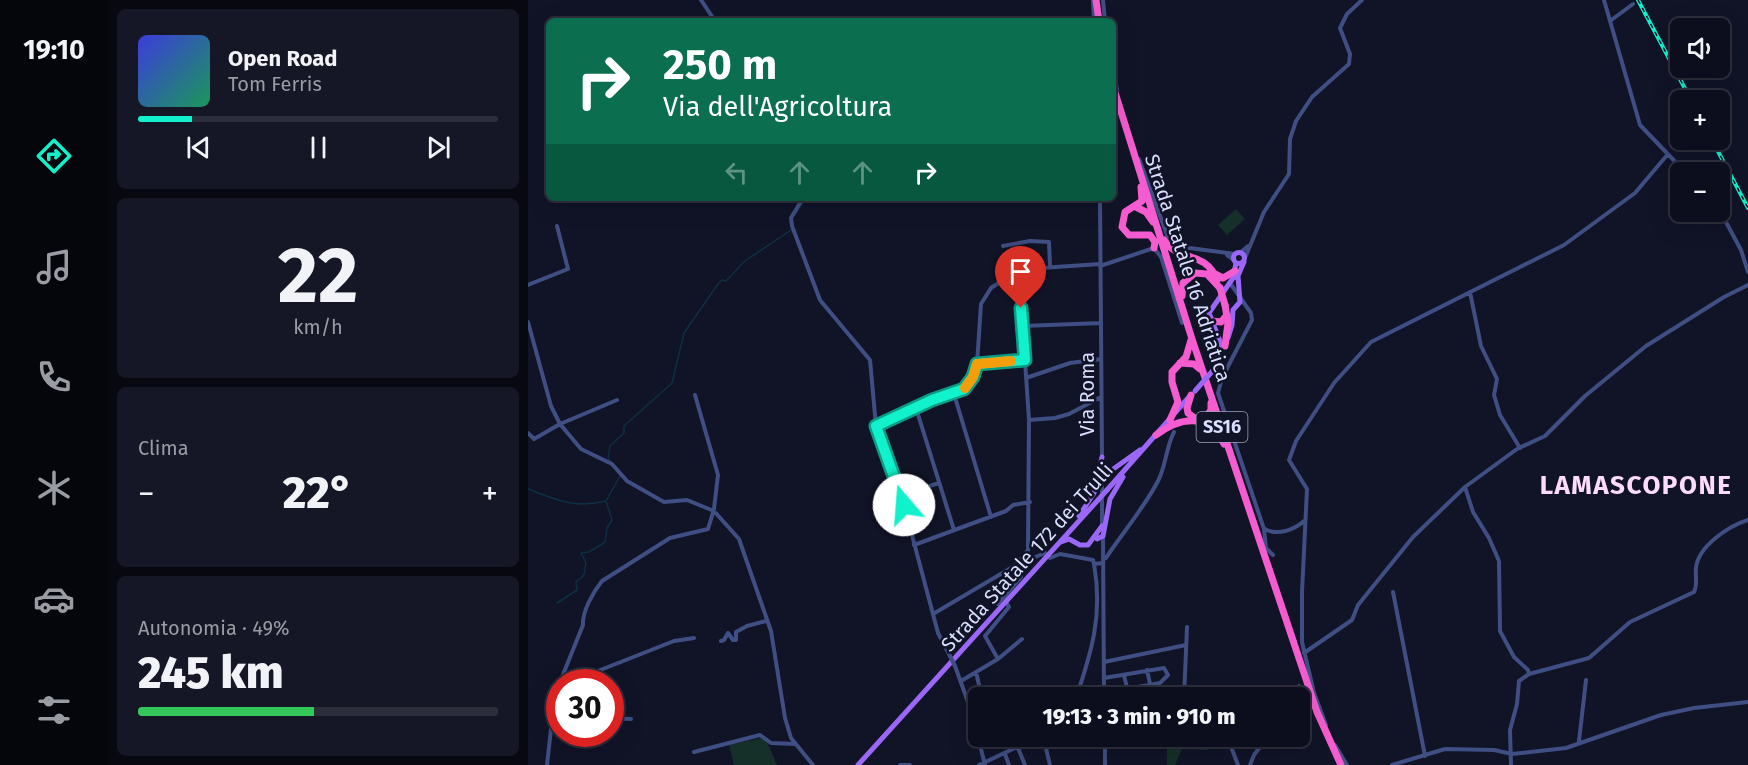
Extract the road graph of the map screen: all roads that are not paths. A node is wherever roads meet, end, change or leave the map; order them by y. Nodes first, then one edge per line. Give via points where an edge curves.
1 (700, 0) edge
2 (1098, 0) edge
3 (1362, 0) edge
4 (1604, 0) edge
5 (1633, 4) dead end
6 (713, 18) edge
7 (1095, 18) edge
8 (1101, 18) edge
9 (1610, 21) junction
10 (1116, 81) edge
11 (1116, 96) edge
12 (1116, 105) edge
13 (1668, 154) junction
14 (1676, 162) edge
15 (1140, 181) junction
16 (801, 201) edge
17 (1100, 201) edge
18 (1136, 207) junction
19 (1155, 222) junction
20 (1726, 222) edge
21 (557, 226) dead end
22 (1248, 245) junction
23 (1002, 246) dead end
24 (1154, 248) junction
25 (1236, 257) junction
26 (1244, 260) junction
27 (1098, 265) junction
28 (1050, 266) junction
29 (1019, 271) junction
30 (1748, 272) edge
31 (1215, 274) junction
32 (1236, 274) junction
33 (528, 285) edge
34 (1748, 285) edge
35 (1231, 286) junction
36 (1221, 290) junction
37 (1470, 292) junction
38 (1240, 297) junction
39 (1245, 305) junction
40 (1238, 306) junction
41 (1227, 315) junction
42 (1212, 321) junction
43 (528, 322) edge
44 (1101, 323) junction
45 (1182, 323) dead end
46 (1023, 326) junction
47 (1192, 343) junction
48 (1225, 346) junction
49 (1101, 359) junction
50 (1025, 360) junction
51 (1180, 363) junction
52 (977, 364) junction
53 (1216, 367) junction
54 (1200, 369) junction
55 (1026, 378) junction
56 (1174, 386) junction
57 (1193, 393) junction
58 (954, 394) junction
59 (695, 395) dead end
60 (617, 400) dead end
61 (1102, 400) junction
62 (1211, 400) junction
63 (916, 408) junction
64 (1029, 420) junction
65 (1170, 420) junction
66 (560, 424) junction
67 (876, 426) junction
68 (1174, 432) dead end
69 (528, 434) edge
70 (1156, 435) junction
71 (1149, 443) junction
72 (1520, 448) junction
73 (1137, 456) junction
74 (1229, 456) junction
75 (1102, 457) junction
76 (1112, 469) junction
77 (1102, 477) junction
78 (939, 483) junction
79 (1465, 487) junction
80 (901, 495) junction
81 (1030, 502) junction
82 (714, 511) junction
83 (991, 517) junction
84 (1748, 520) edge
85 (1305, 521) junction
86 (1076, 524) junction
87 (1102, 524) junction
88 (1297, 528) junction
89 (1305, 528) junction
90 (1264, 529) junction
91 (954, 530) junction
92 (1066, 535) junction
93 (1304, 535) junction
94 (1098, 538) junction
95 (1072, 540) junction
96 (1059, 542) junction
97 (1103, 544) joint
98 (914, 545) junction
99 (1045, 553) dead end
100 (1273, 555) dead end
101 (1027, 557) junction
102 (1050, 558) dead end
103 (1103, 561) junction
104 (1094, 564) junction
105 (1016, 565) junction
106 (1393, 592) dead end
107 (1006, 602) junction
108 (998, 604) dead end
109 (933, 614) junction
110 (766, 621) junction
111 (1187, 627) dead end
112 (694, 638) dead end
113 (1023, 639) dead end
114 (721, 641) dead end
115 (1186, 645) junction
116 (1304, 653) junction
117 (998, 659) junction
118 (1104, 662) junction
119 (565, 669) edge
120 (603, 669) edge
121 (1147, 670) junction
122 (976, 672) junction
123 (1529, 674) junction
124 (1124, 676) junction
125 (1104, 678) junction
126 (1586, 680) dead end
127 (961, 681) junction
128 (1150, 684) junction
129 (980, 687) edge
130 (1079, 687) edge
131 (1104, 687) edge
132 (1127, 687) edge
133 (1136, 687) edge
134 (1184, 687) edge
135 (966, 697) joint
136 (1748, 702) edge
137 (968, 703) edge
138 (624, 719) edge
139 (631, 719) dead end
140 (1581, 743) junction
141 (796, 744) junction
142 (549, 747) edge
143 (981, 747) edge
144 (1046, 747) edge
145 (1105, 747) edge
146 (1231, 747) edge
147 (1260, 747) edge
148 (1018, 748) joint
149 (694, 752) dead end
150 (1005, 754) junction
151 (1512, 754) junction
152 (1425, 756) junction
153 (985, 764) edge
154 (547, 765) edge
155 (813, 765) edge
156 (858, 765) edge
157 (900, 765) edge
158 (910, 765) edge
159 (979, 765) edge
160 (1009, 765) edge
161 (1025, 765) edge
162 (1050, 765) edge
163 (1105, 765) edge
164 (1238, 765) edge
165 (1250, 765) edge
166 (1337, 765) edge
167 (1341, 765) edge
168 (1347, 765) edge
169 (1392, 765) edge
170 (1511, 765) edge

1 - 6 street
2 - 7 street
2 - 8 highway
3 - 22 street via 1347,14 1340,28 1350,54 1349,64 1312,97 1296,121 1290,139 1288,174
4 - 9 street
5 - 9 street
9 - 13 street via 1640,125
10 - 25 street via 1169,240 1182,247
11 - 19 highway, Strada Statale 16 Adriatica / SS16
12 - 15 highway, Strada Statale 16 Adriatica / SS16
13 - 14 street
13 - 37 street via 1635,193 1596,223 1564,245
15 - 18 highway via 1142,197
15 - 19 highway, Strada Statale 16 Adriatica / SS16
16 - 67 street via 791,224 820,300 870,360
17 - 27 street, Via Roma
18 - 19 highway
18 - 24 highway via 1125,212 1122,227 1129,235 1150,235
19 - 31 highway via 1169,247 1203,261
19 - 47 highway, Strada Statale 16 Adriatica / SS16
20 - 30 street
21 - 33 street via 568,268
22 - 25 street
22 - 26 street
23 - 28 street via 1050,242
24 - 27 street
24 - 45 street via 1161,257
25 - 26 main road
25 - 26 main road
25 - 32 main road
26 - 32 main road
27 - 28 street
27 - 44 street, Via Roma
28 - 29 street
29 - 46 street
29 - 52 street via 985,295
31 - 32 highway via 1223,278
31 - 36 highway
32 - 35 main road
32 - 38 main road, Strada Statale 172 dei Trulli
34 - 72 street via 1646,346 1585,396 1545,436
35 - 36 main road
35 - 38 street
36 - 41 highway, bridge
36 - 42 main road via 1210,309
36 - 47 highway via 1213,279 1200,272 1183,283
37 - 72 street via 1481,346 1497,379 1494,395 1500,415
37 - 85 street via 1371,342 1334,383 1296,441 1289,460 1306,489
38 - 39 street
38 - 40 main road, Strada Statale 172 dei Trulli
39 - 40 main road
39 - 90 street via 1252,316 1251,324 1218,393
40 - 48 main road, Strada Statale 172 dei Trulli via 1233,310
41 - 42 highway via 1221,322
41 - 48 highway
42 - 53 main road via 1221,344
43 - 66 street via 551,406
44 - 46 street
44 - 49 street, Via Roma
46 - 50 street
47 - 51 highway
47 - 54 highway, Strada Statale 16 Adriatica / SS16
47 - 167 highway, Strada Statale 16 Adriatica / SS16 via 1317,712
48 - 53 main road, Strada Statale 172 dei Trulli
49 - 55 street via 1070,363
49 - 61 street, Via Roma
50 - 52 street
50 - 55 street
51 - 54 highway via 1194,364
51 - 56 highway via 1172,372
52 - 58 street via 964,389
53 - 57 main road, Strada Statale 172 dei Trulli, bridge
54 - 62 highway, Strada Statale 16 Adriatica / SS16
55 - 64 street
56 - 57 highway via 1181,392
56 - 65 highway via 1178,402
57 - 62 highway via 1188,413 1196,419 1209,414
57 - 65 main road, Strada Statale 172 dei Trulli
58 - 63 street
58 - 83 street
59 - 82 street via 718,475
60 - 66 street
61 - 64 street via 1055,418
61 - 75 street, Via Roma
62 - 74 highway, Strada Statale 16 Adriatica / SS16
63 - 67 street
63 - 78 street
64 - 81 street
65 - 70 main road, Strada Statale 172 dei Trulli
66 - 69 street via 534,439
66 - 82 street via 581,449 612,464 636,487 664,502 687,500
67 - 80 street
68 - 103 street via 1158,480
70 - 71 main road, Strada Statale 172 dei Trulli
70 - 74 highway via 1175,423 1196,421 1216,432
71 - 73 main road, Strada Statale 172 dei Trulli
71 - 76 main road
72 - 79 street
73 - 86 main road, Strada Statale 172 dei Trulli, bridge
73 - 94 main road via 1110,499
74 - 166 highway, Strada Statale 16 Adriatica / SS16 via 1310,700
75 - 76 main road via 1104,466
75 - 77 street, Via Roma
75 - 92 main road via 1094,493
76 - 77 main road
77 - 87 street, Via Roma
78 - 80 street
78 - 91 street
79 - 116 street via 1413,537 1358,605 1352,620
79 - 123 street via 1498,561 1500,631
80 - 98 street
81 - 83 street via 1013,505
81 - 101 street
82 - 110 street via 742,544
82 - 119 street via 708,529 670,538 602,581 582,620
83 - 91 street
84 - 123 street via 1736,524 1701,553 1694,592 1630,622 1589,658
85 - 88 street
85 - 89 street
86 - 92 main road, Strada Statale 172 dei Trulli
86 - 95 main road
87 - 94 main road
87 - 94 street, Via Roma
88 - 89 street
88 - 90 street via 1275,533
88 - 93 street
89 - 93 street
90 - 100 street via 1266,548
91 - 98 street
92 - 96 main road, Strada Statale 172 dei Trulli
93 - 116 street
94 - 95 main road via 1084,546
94 - 97 main road
95 - 96 main road
96 - 107 main road, Strada Statale 172 dei Trulli
97 - 103 street
98 - 109 street
99 - 101 street
101 - 105 street
102 - 104 street via 1060,554 1093,560
103 - 104 street
103 - 118 street
104 - 130 street via 1095,636
105 - 108 street via 1021,577
105 - 109 street
106 - 152 street
107 - 117 street via 1009,607 985,636
107 - 156 main road, Strada Statale 172 dei Trulli
109 - 127 street, bridge
110 - 114 street via 736,632 735,640 728,633
110 - 141 street via 774,645 785,718
111 - 115 street
112 - 120 street via 674,641
113 - 117 street
115 - 118 street
115 - 134 street
116 - 168 street via 1314,693
117 - 122 street
118 - 125 street
121 - 124 street
121 - 128 street
121 - 128 street via 1166,669 1167,676 1160,683
122 - 127 street
122 - 129 street
123 - 151 street via 1518,685 1509,730
124 - 125 street
124 - 132 street
125 - 131 street
126 - 140 street
127 - 135 street
128 - 133 street
135 - 137 street
136 - 140 street via 1661,716
138 - 139 street
140 - 151 street
141 - 149 street via 771,743 760,735
141 - 155 street
142 - 154 street
143 - 153 street
144 - 162 street
145 - 163 street
146 - 164 street
147 - 165 street
148 - 150 street
148 - 161 street
150 - 153 street
150 - 160 street
151 - 152 street via 1445,749
151 - 170 street
152 - 169 street
153 - 159 street
157 - 158 street

